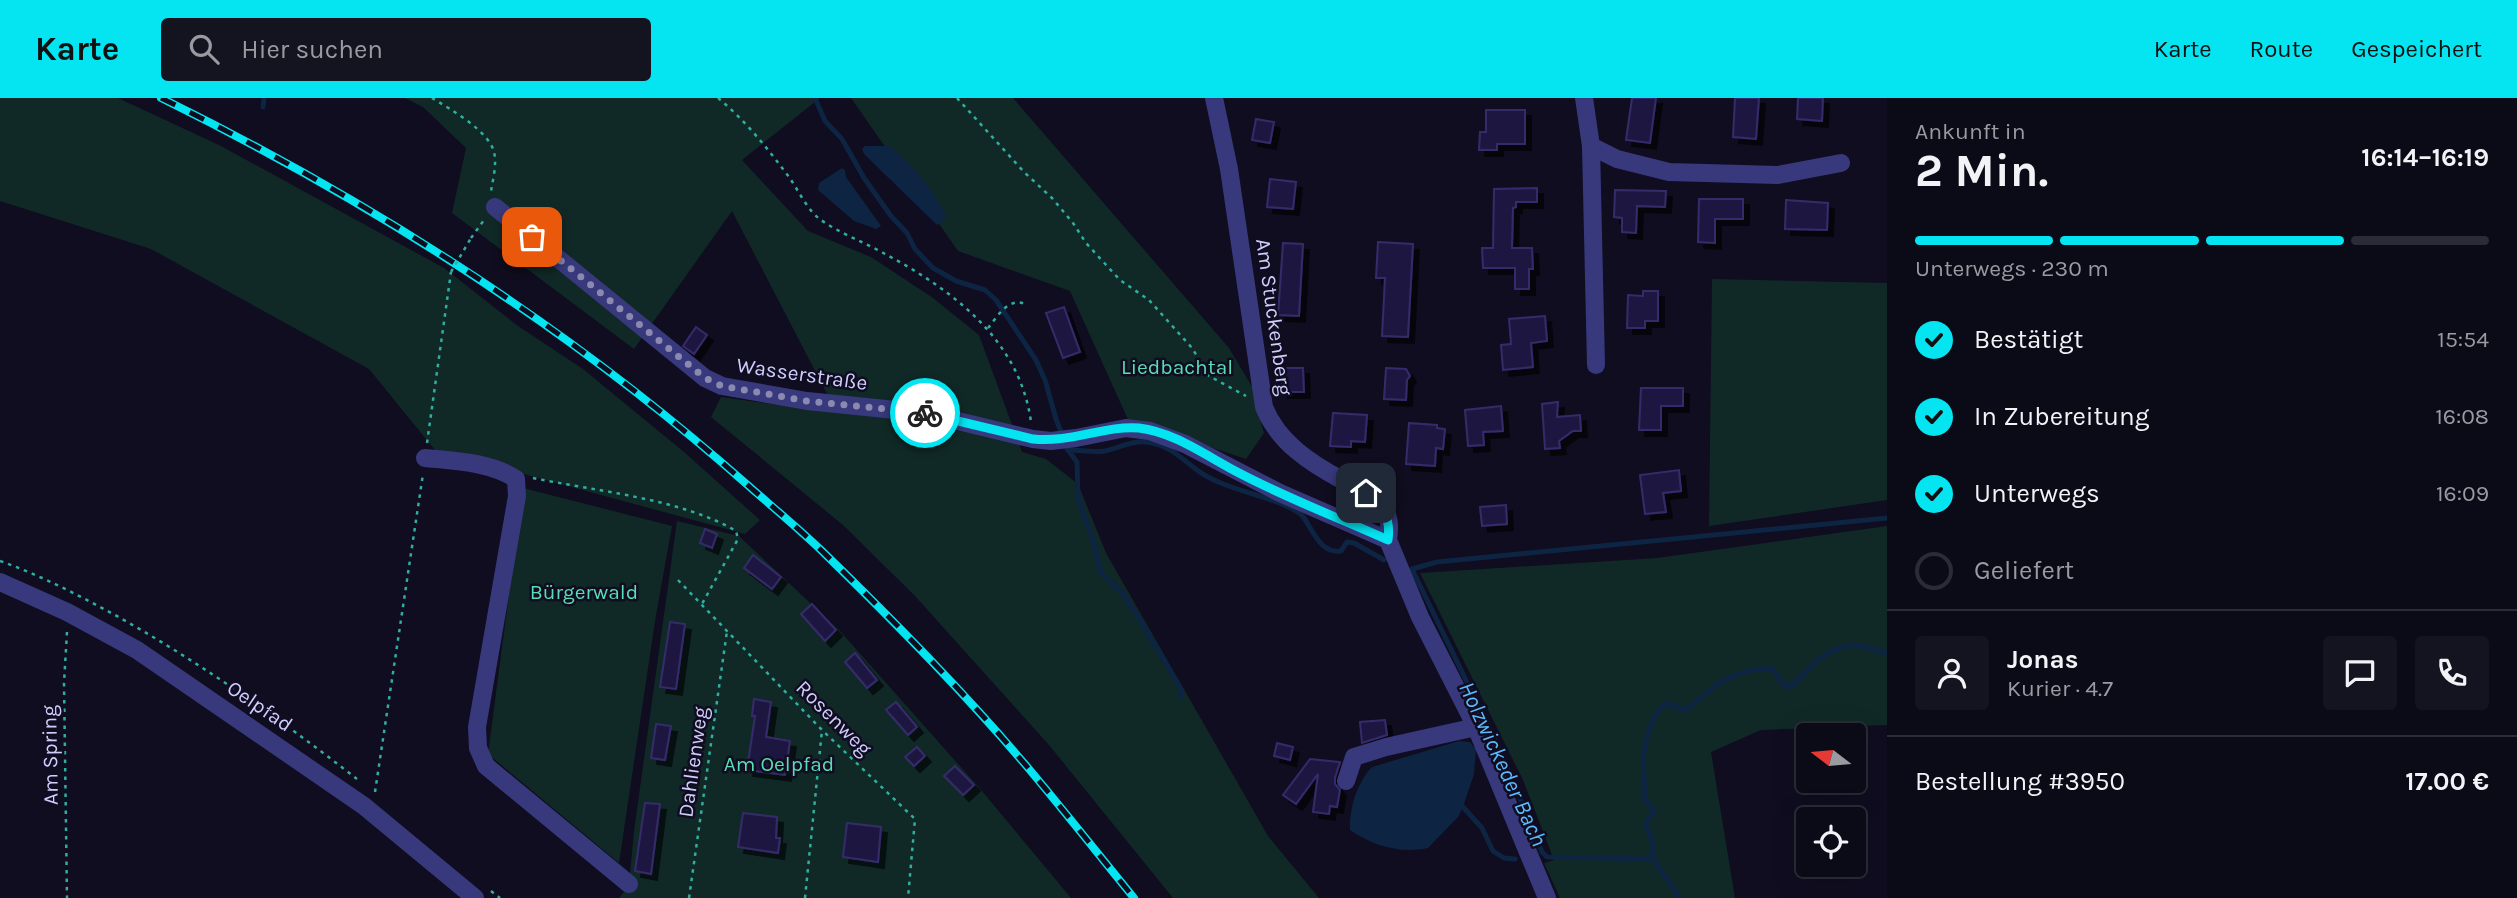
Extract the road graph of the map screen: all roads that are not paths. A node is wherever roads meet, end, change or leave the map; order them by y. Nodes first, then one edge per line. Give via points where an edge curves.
1 (1214, 98) edge
2 (1584, 98) edge
3 (1591, 146) junction
4 (1841, 163) dead end
5 (495, 207) road end
6 (1596, 365) dead end
7 (425, 458) road end
8 (1389, 533) junction
9 (0, 582) edge
10 (1476, 727) junction
11 (1346, 781) dead end
12 (629, 884) dead end
13 (475, 898) edge
14 (1547, 898) edge

1 - 8 street, Am Stuckenberg via 1229,169 1262,399 1271,424 1323,470 1380,504
2 - 3 street
3 - 4 street via 1617,159 1669,172 1778,175
3 - 6 street
5 - 8 street, Wasserstraße via 705,378 722,386 807,401 925,413 1042,440 1139,428 1161,434 1280,493
7 - 12 street via 504,471 516,479 517,496 477,727 478,748 486,766
8 - 10 street via 1420,617
9 - 13 street, Oelpfad via 137,650 364,806
10 - 11 street via 1366,752 1354,757
10 - 14 street

